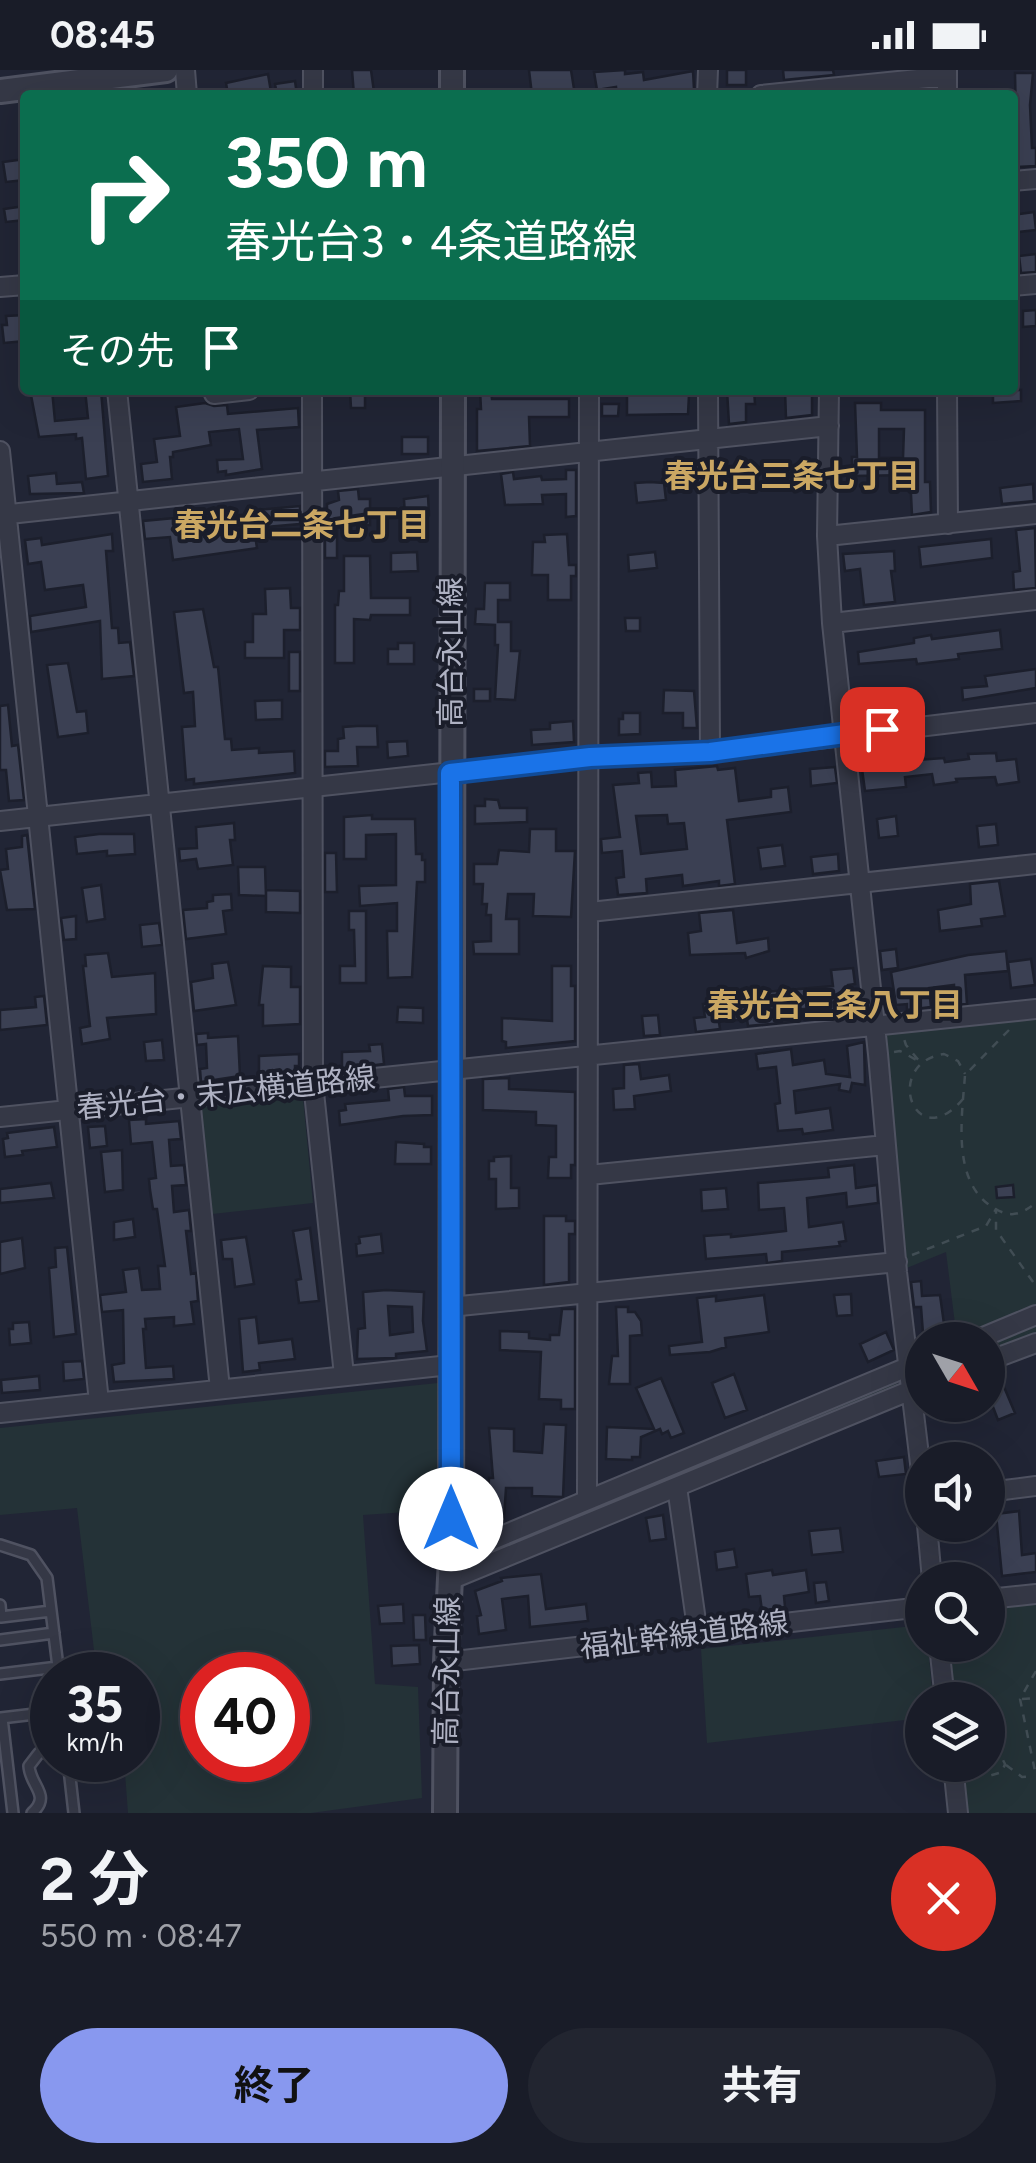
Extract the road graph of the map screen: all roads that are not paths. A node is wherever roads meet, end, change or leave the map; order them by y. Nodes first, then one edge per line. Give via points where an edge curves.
1 (166, 70) edge
2 (947, 80) edge
3 (90, 82) edge
4 (823, 90) edge
5 (0, 91) edge
6 (116, 395) edge
7 (312, 395) edge
8 (453, 395) edge
9 (589, 395) edge
10 (708, 395) edge
11 (829, 395) edge
12 (947, 395) edge
13 (829, 426) junction
14 (707, 439) junction
15 (0, 451) edge
16 (589, 453) junction
17 (453, 466) junction
18 (312, 482) junction
19 (127, 500) junction
20 (1036, 514) edge
21 (3, 515) edge
22 (948, 524) junction
23 (827, 536) junction
24 (1036, 600) edge
25 (832, 623) junction
26 (1036, 713) edge
27 (844, 733) junction
28 (710, 752) junction
29 (590, 757) junction
30 (450, 773) junction
31 (312, 788) junction
32 (159, 804) junction
33 (39, 816) junction
34 (0, 821) edge
35 (1036, 864) edge
36 (860, 884) junction
37 (590, 912) junction
38 (1031, 1010) edge
39 (875, 1025) junction
40 (590, 1056) junction
41 (451, 1070) junction
42 (313, 1083) junction
43 (190, 1097) junction
44 (68, 1110) junction
45 (0, 1117) edge
46 (885, 1145) junction
47 (588, 1175) junction
48 (897, 1262) junction
49 (589, 1294) junction
50 (450, 1307) junction
51 (1036, 1315) edge
52 (908, 1322) edge
53 (1005, 1328) edge
54 (1036, 1343) edge
55 (1005, 1355) edge
56 (450, 1365) junction
57 (905, 1369) edge
58 (344, 1376) junction
59 (220, 1389) junction
60 (905, 1393) edge
61 (99, 1402) junction
62 (0, 1413) edge
63 (1036, 1486) edge
64 (677, 1487) junction
65 (1005, 1490) edge
66 (587, 1500) junction
67 (0, 1545) edge
68 (450, 1568) junction
69 (1036, 1594) edge
70 (1005, 1598) edge
71 (0, 1605) edge
72 (905, 1609) edge
73 (51, 1611) junction
74 (54, 1633) junction
75 (698, 1635) junction
76 (0, 1640) edge
77 (56, 1652) edge
78 (446, 1662) junction
79 (30, 1672) edge
80 (0, 1674) edge
81 (30, 1715) edge
82 (1, 1718) edge
83 (34, 1782) edge
84 (70, 1782) edge
85 (955, 1782) edge
86 (13, 1813) edge
87 (32, 1813) edge
88 (74, 1813) edge
89 (445, 1813) edge
90 (958, 1813) edge

1 - 3 street
2 - 4 street
3 - 5 street
6 - 19 street
7 - 18 street
8 - 17 street, 高台永山線
9 - 16 street
10 - 14 street
11 - 13 street
12 - 22 street
13 - 14 street
13 - 23 street
14 - 16 street
14 - 28 street
15 - 21 street
16 - 17 street
16 - 29 street
17 - 18 street
17 - 30 street, 高台永山線
18 - 19 street
18 - 31 street
19 - 21 street
19 - 32 street
20 - 22 street
21 - 33 street
22 - 23 street
23 - 25 street
24 - 25 street
25 - 27 street
26 - 27 street
27 - 28 street
27 - 36 street
28 - 29 street
29 - 30 street
29 - 37 street
30 - 31 street
30 - 41 street, 高台永山線
31 - 32 street
31 - 42 street
32 - 33 street
32 - 43 street
33 - 34 street
33 - 44 street
35 - 36 street
36 - 37 street
36 - 39 street
37 - 40 street
38 - 39 street, 春光台・末広横道路線
39 - 40 street, 春光台・末広横道路線
39 - 46 street
40 - 41 street, 春光台・末広横道路線
40 - 47 street
41 - 42 street, 春光台・末広横道路線
41 - 50 street, 高台永山線
42 - 43 street, 春光台・末広横道路線
42 - 58 street
43 - 44 street, 春光台・末広横道路線
43 - 59 street
44 - 45 street, 春光台・末広横道路線
44 - 61 street
46 - 47 street
46 - 48 street
47 - 49 street
48 - 49 street
48 - 52 street
49 - 50 street
49 - 66 street
50 - 56 street, 高台永山線
51 - 53 street
54 - 55 street
56 - 58 street
56 - 68 street, 高台永山線
57 - 66 street
58 - 59 street
59 - 61 street
60 - 64 street
61 - 62 street
63 - 65 street
64 - 68 street
64 - 75 street
66 - 68 street
67 - 73 lane via 41,1565
68 - 78 street, 高台永山線
69 - 70 street
71 - 73 lane via 1,1617
72 - 75 street, 福祉幹線道路線
73 - 74 lane
74 - 76 lane
74 - 77 lane
75 - 78 street, 福祉幹線道路線
78 - 89 street, 高台永山線
79 - 80 lane
81 - 82 lane
82 - 86 lane
83 - 87 lane via 41,1800
84 - 88 lane
85 - 90 street

